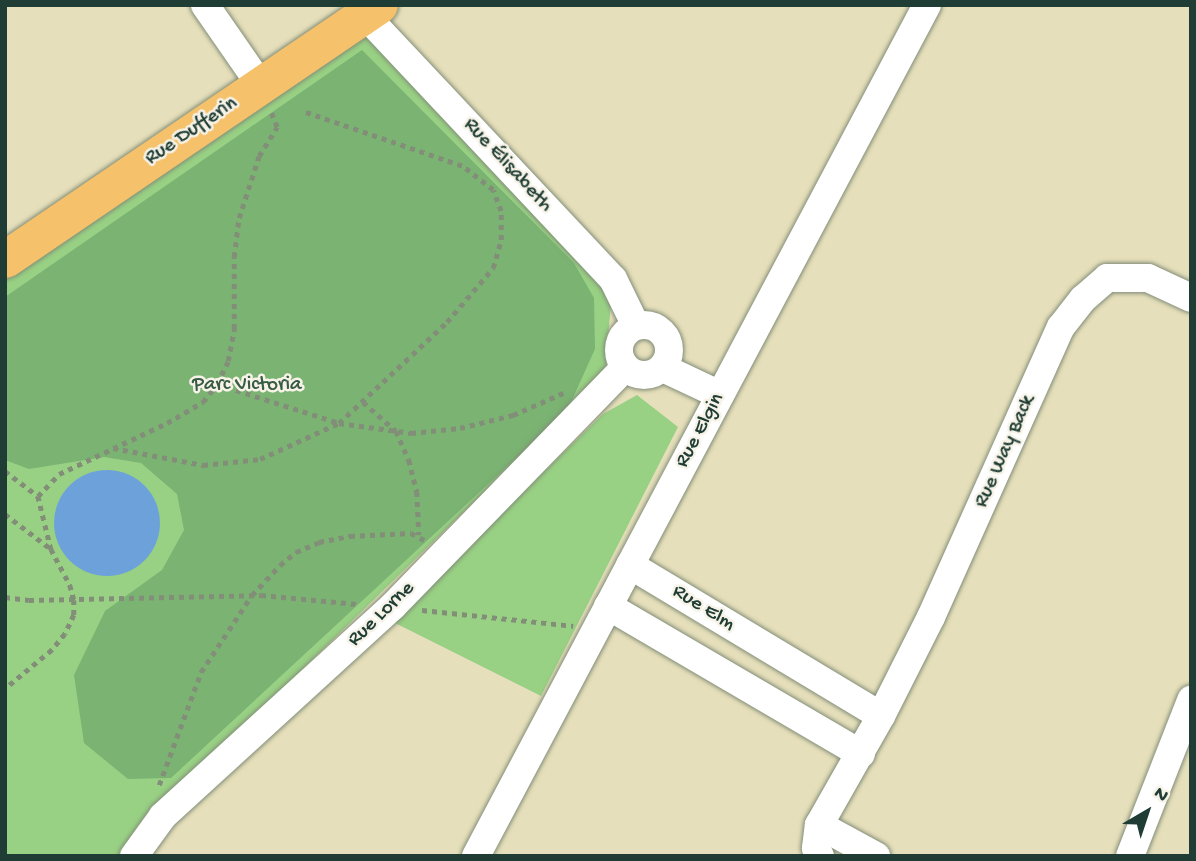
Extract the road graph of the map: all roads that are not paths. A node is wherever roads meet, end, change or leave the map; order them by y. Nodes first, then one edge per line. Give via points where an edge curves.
1 (205, 5) edge
2 (927, 5) edge
3 (372, 10) edge
4 (261, 86) junction
5 (5, 259) edge
6 (1191, 298) edge
7 (636, 326) junction
8 (625, 367) junction
9 (663, 368) junction
10 (720, 395) junction
11 (630, 565) junction
12 (608, 606) junction
13 (775, 654) junction
14 (755, 692) junction
15 (1191, 700) edge
16 (881, 716) junction
17 (861, 754) junction
18 (819, 825) junction
19 (134, 856) edge
20 (476, 856) edge
21 (820, 856) edge
22 (876, 856) edge
23 (1130, 856) edge

1 - 4 street
2 - 10 street, Rue Elgin
3 - 4 main road, Rue Dufferin
3 - 7 street, Rue Élisabeth via 613,279
4 - 5 main road, Rue Dufferin
6 - 16 street, Rue Way Back via 1148,278 1107,278 1061,327 968,537
7 - 8 street via 621,339
7 - 9 street via 663,334 670,352
8 - 9 street via 643,376
8 - 19 street, Rue Lorne via 392,607 163,816
9 - 10 street
10 - 11 street, Rue Elgin
11 - 12 street, Rue Elgin
11 - 13 street, Rue Elm
12 - 14 street
12 - 20 street, Rue Elgin
13 - 14 street
13 - 16 street, Rue Elm
14 - 17 street
15 - 23 street
16 - 17 street
17 - 18 street
18 - 21 street via 816,849
18 - 22 street

